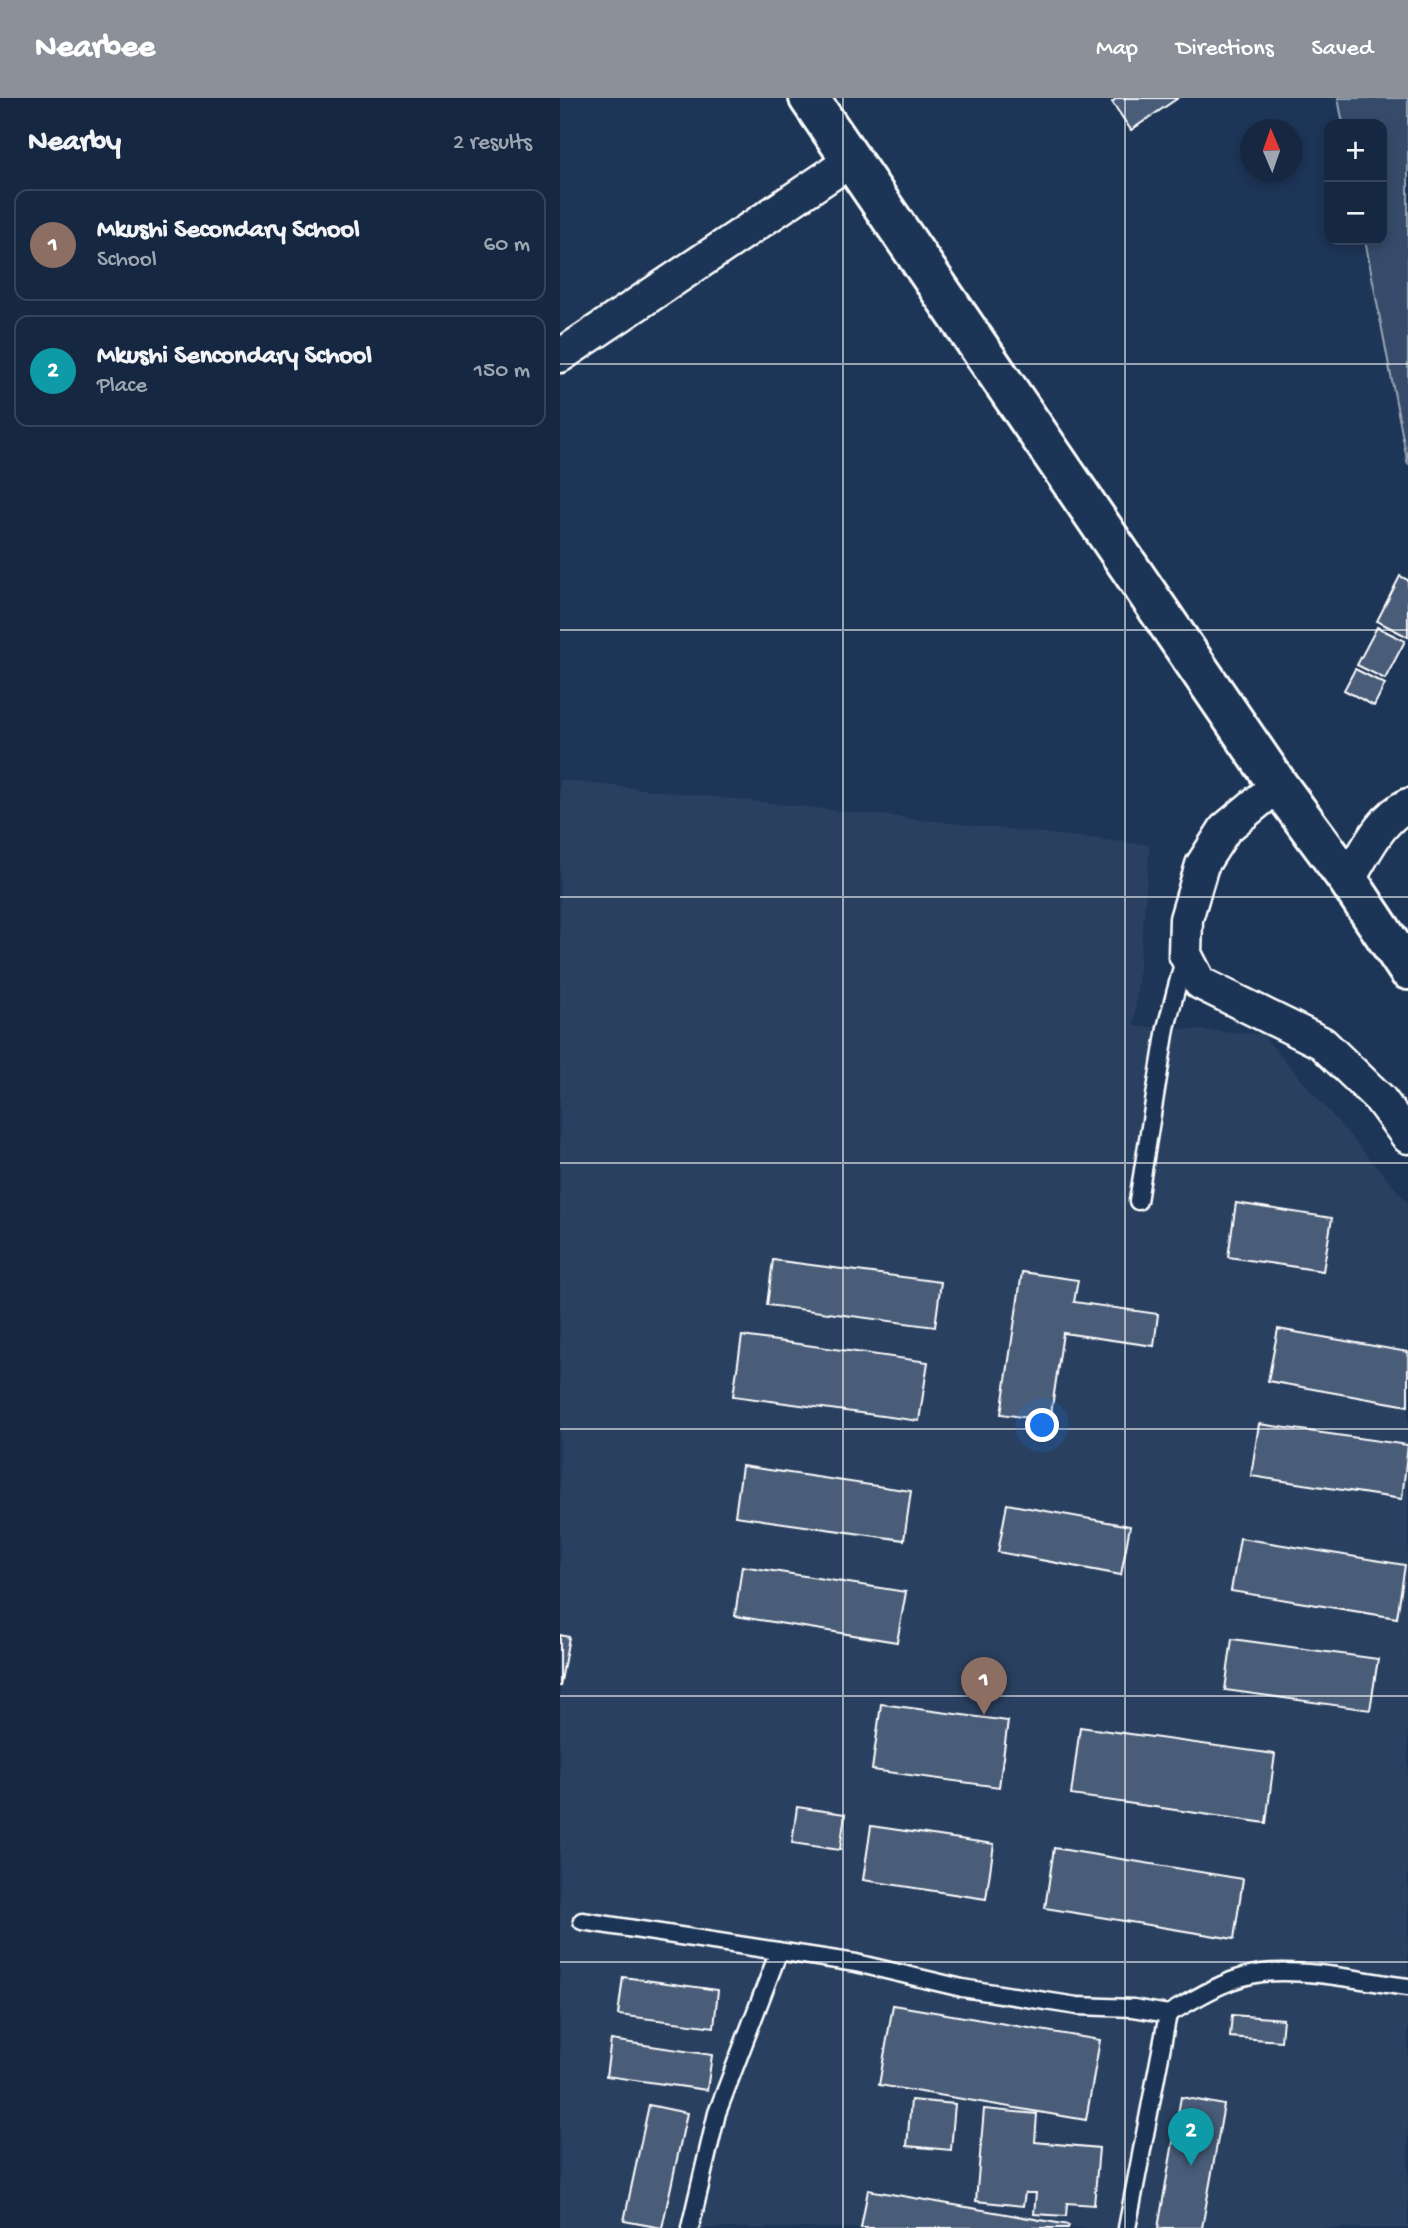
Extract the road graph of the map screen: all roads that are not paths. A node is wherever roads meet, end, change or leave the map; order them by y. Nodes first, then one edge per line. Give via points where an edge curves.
1 (809, 98) edge
2 (852, 160) junction
3 (560, 356) edge
4 (1278, 785) junction
5 (1408, 805) edge
6 (1348, 880) junction
7 (1185, 954) junction
8 (1408, 970) edge
9 (1408, 1137) edge
10 (1138, 1201) dead end
11 (582, 1921) dead end
12 (779, 1951) junction
13 (1408, 1987) edge
14 (1168, 2014) junction
15 (690, 2228) edge
16 (1127, 2228) edge

1 - 2 street
2 - 3 street
2 - 4 street
4 - 6 street
4 - 7 street via 1225,829 1202,865 1186,919
5 - 6 street via 1384,822
6 - 8 street
7 - 9 street via 1200,983 1322,1043 1380,1099
7 - 10 lane via 1166,1028
11 - 12 lane
12 - 14 lane via 988,1992
12 - 15 lane via 717,2113
13 - 14 lane via 1293,1972 1260,1973 1218,1986
14 - 16 lane

